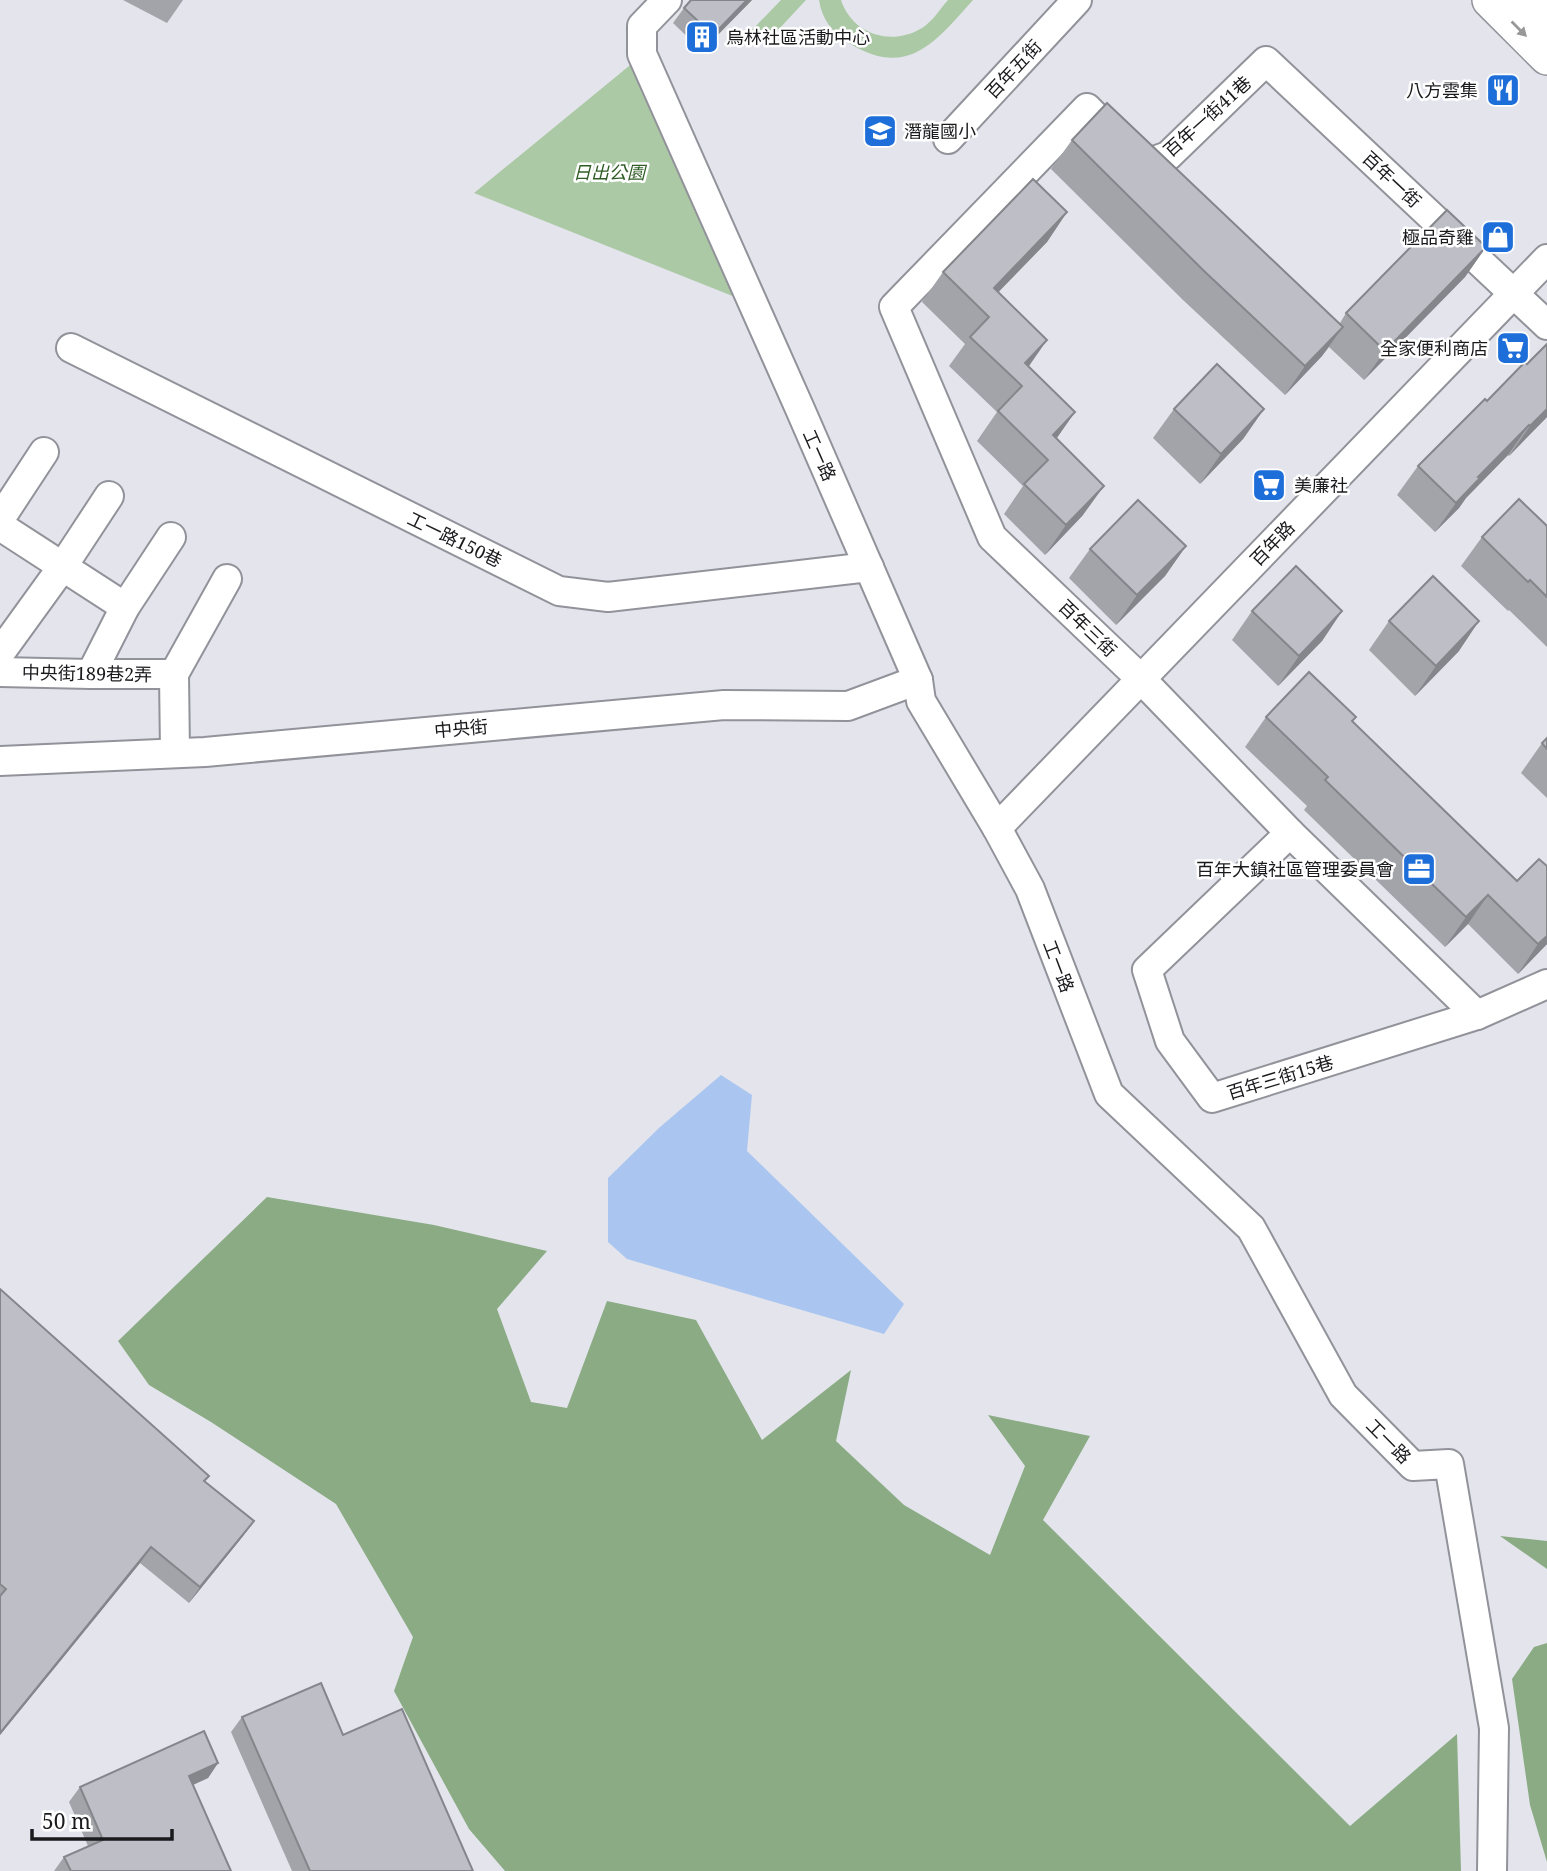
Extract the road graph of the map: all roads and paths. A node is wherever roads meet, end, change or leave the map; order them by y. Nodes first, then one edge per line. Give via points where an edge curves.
1 (667, 0) edge
2 (1077, 0) edge
3 (1490, 0) edge
4 (1530, 0) edge
5 (1547, 17) edge
6 (1547, 57) edge
7 (1266, 61) joint
8 (948, 139) dead end
9 (1010, 187) joint
10 (1547, 259) edge
11 (1514, 293) junction
12 (1547, 325) edge
13 (71, 348) dead end
14 (44, 452) dead end
15 (108, 496) dead end
16 (0, 519) edge
17 (0, 526) edge
18 (172, 537) dead end
19 (63, 566) junction
20 (869, 567) junction
21 (227, 579) dead end
22 (125, 607) junction
23 (0, 653) edge
24 (0, 672) edge
25 (91, 674) junction
26 (174, 674) junction
27 (1141, 679) junction
28 (918, 680) junction
29 (175, 753) junction
30 (0, 761) edge
31 (997, 828) junction
32 (1290, 833) junction
33 (1547, 984) edge
34 (1477, 1016) junction
35 (1492, 1871) edge

1 - 20 street, 工一路 via 642,26 642,54
2 - 8 street, 百年五街
3 -> 6 main road
4 - 5 main road
7 - 9 street, 百年一街41巷 via 1168,156 1143,164 1087,108
7 - 11 street, 百年一街
9 - 27 street, 百年三街 via 894,307 992,537
10 - 11 street, 百年路
11 - 12 street, 百年一街
11 - 27 street, 百年路
13 - 20 street, 工一路150巷 via 559,591 608,597
14 - 16 street
15 - 19 street
17 - 19 street
18 - 22 street
19 - 22 street
19 - 23 street
20 - 28 street, 工一路
21 - 26 street
22 - 25 street
24 - 25 street, 中央街189巷2弄
25 - 26 street, 中央街189巷2弄
26 - 29 street
27 - 31 street, 百年路
27 - 32 street, 百年三街
28 - 29 street, 中央街 via 848,706 724,705
28 - 31 street, 工一路 via 921,701
29 - 30 street, 中央街
31 - 35 street, 工一路 via 1030,889 1109,1094 1251,1228 1343,1395 1413,1466 1449,1464 1494,1728
32 - 34 street, 百年三街
32 - 34 street, 百年三街15巷 via 1147,970 1170,1041 1212,1098
33 - 34 street

